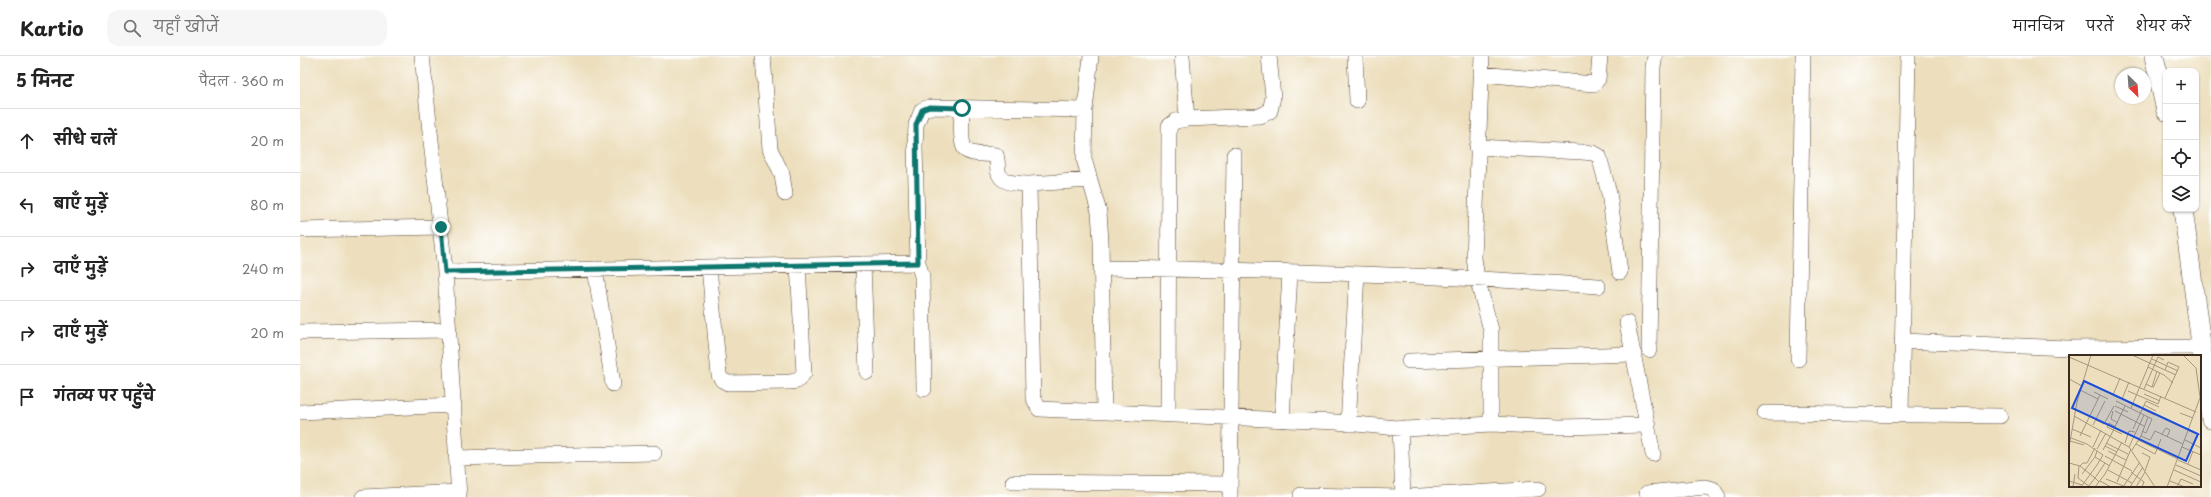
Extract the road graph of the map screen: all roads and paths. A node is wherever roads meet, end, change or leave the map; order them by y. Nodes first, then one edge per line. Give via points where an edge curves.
1 (422, 56) edge
2 (763, 56) edge
3 (1091, 56) edge
4 (1182, 56) edge
5 (1269, 56) edge
6 (1355, 56) edge
7 (1482, 56) edge
8 (1600, 56) edge
9 (1655, 56) edge
10 (1803, 56) edge
11 (1908, 56) edge
12 (2154, 56) edge
13 (1481, 74) junction
14 (1357, 102) dead end
15 (2164, 104) edge
16 (962, 108) junction
17 (1085, 110) junction
18 (1187, 119) junction
19 (1478, 147) junction
20 (1234, 155) dead end
21 (1090, 180) junction
22 (1029, 184) junction
23 (785, 194) dead end
24 (2183, 212) edge
25 (441, 227) junction
26 (300, 230) edge
27 (918, 263) junction
28 (862, 264) junction
29 (798, 265) junction
30 (709, 267) junction
31 (1101, 268) junction
32 (595, 269) junction
33 (1170, 269) junction
34 (1232, 270) junction
35 (445, 272) junction
36 (1290, 272) junction
37 (1620, 272) dead end
38 (1357, 274) junction
39 (1477, 278) junction
40 (1598, 286) dead end
41 (1627, 323) dead end
42 (449, 330) junction
43 (300, 332) edge
44 (1902, 341) junction
45 (2202, 347) junction
46 (1649, 350) dead end
47 (1634, 354) junction
48 (1798, 359) dead end
49 (1491, 360) junction
50 (1409, 361) dead end
51 (867, 372) dead end
52 (613, 384) dead end
53 (924, 389) dead end
54 (454, 405) junction
55 (300, 412) edge
56 (1104, 412) junction
57 (1766, 413) dead end
58 (1168, 414) junction
59 (1902, 415) junction
60 (2000, 416) dead end
61 (1230, 418) junction
62 (2211, 419) edge
63 (1282, 420) junction
64 (1348, 424) junction
65 (1491, 424) junction
66 (1648, 425) junction
67 (1400, 428) junction
68 (654, 453) dead end
69 (1653, 454) dead end
70 (457, 458) junction
71 (1013, 482) dead end
72 (1538, 489) dead end
73 (1230, 491) edge
74 (1647, 493) dead end
75 (459, 494) edge
76 (1300, 495) dead end
77 (363, 497) edge
78 (1403, 497) edge
79 (1718, 497) edge

1 - 25 street
2 - 23 street via 770,149 782,174
3 - 17 street
4 - 18 street
5 - 18 street via 1273,97 1270,111 1260,116
6 - 14 street
7 - 13 street
8 - 13 street via 1598,79 1594,84
9 - 46 street
10 - 48 street
11 - 44 street
12 - 15 main road
13 - 19 street
16 - 17 street
16 - 22 street via 964,149 968,152 996,155 1002,178 1007,182
16 - 27 street via 929,107 922,110 916,125
17 - 21 street via 1084,159
18 - 33 street via 1176,121 1169,126
19 - 37 street via 1582,152 1599,156 1608,193
19 - 39 street via 1474,258
20 - 34 street
21 - 22 street
21 - 31 street via 1099,212
22 - 56 street via 1030,301 1035,403 1043,410
24 - 45 main road
25 - 26 street
25 - 35 street
27 - 28 street
27 - 53 street via 922,276
28 - 29 street
28 - 51 street
29 - 30 street
29 - 30 street via 804,373 797,381 775,383 728,383 721,378 713,328
30 - 32 street
31 - 33 street
31 - 56 street
32 - 35 street
32 - 52 street
33 - 34 street
33 - 58 street
34 - 36 street
34 - 61 street
35 - 42 street
36 - 38 street
36 - 63 street
38 - 39 street
38 - 64 street
39 - 40 street
39 - 49 street via 1490,322
41 - 47 street
42 - 43 street
42 - 54 street
44 - 45 street via 2067,348
44 - 59 street
45 - 62 main road
47 - 49 street
47 - 66 street
49 - 50 street
49 - 65 street
54 - 55 street
54 - 70 street
56 - 58 street
57 - 59 street
58 - 61 street
59 - 60 street
61 - 63 street
61 - 73 street
63 - 64 street
64 - 67 street
65 - 66 street via 1560,428
65 - 67 street
66 - 69 street
67 - 78 street
68 - 70 street
70 - 75 street
71 - 73 street
72 - 78 street
74 - 79 street via 1706,487 1713,489
75 - 77 street
76 - 78 street

